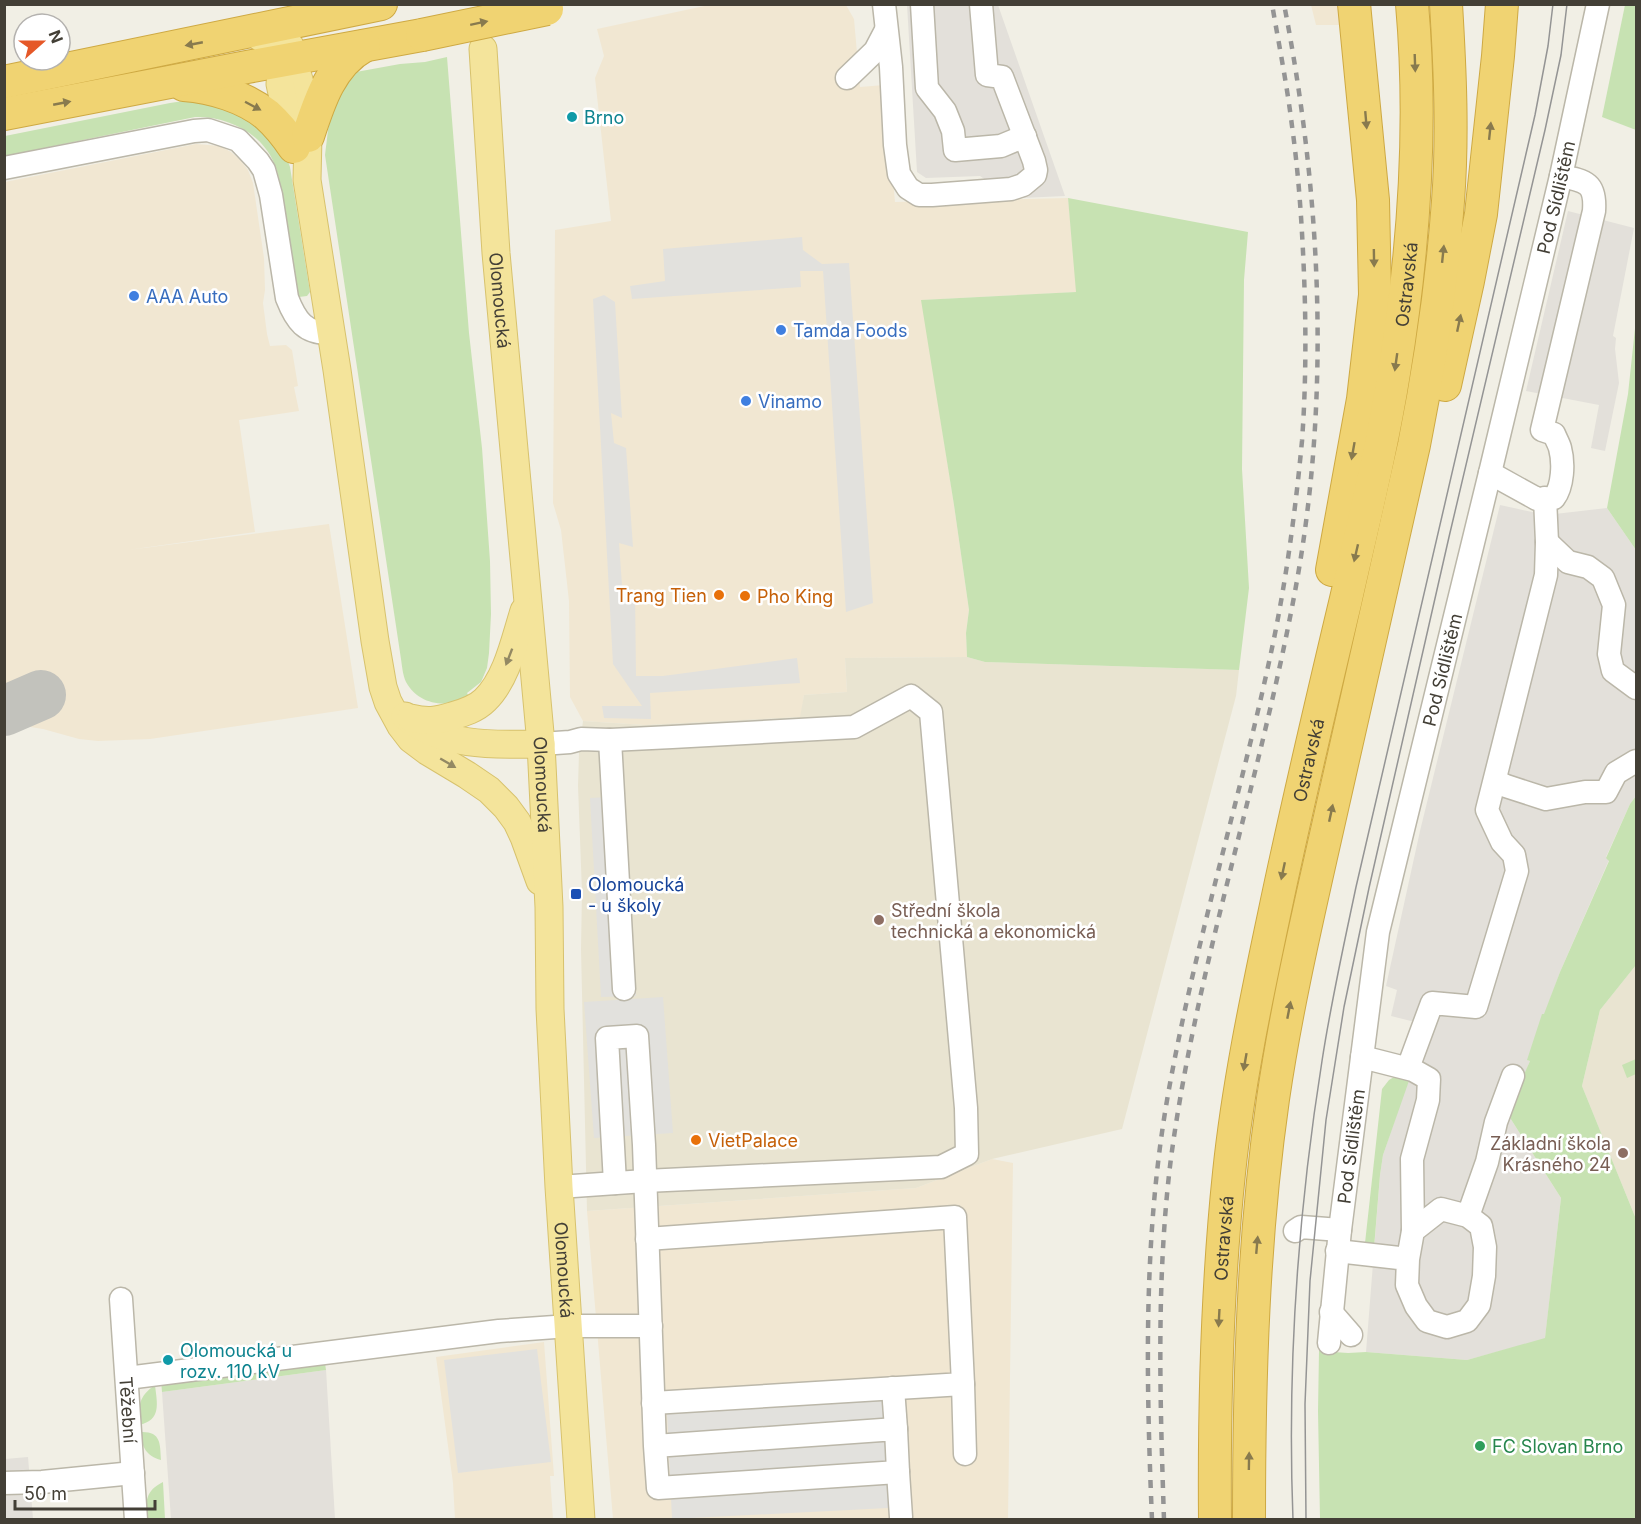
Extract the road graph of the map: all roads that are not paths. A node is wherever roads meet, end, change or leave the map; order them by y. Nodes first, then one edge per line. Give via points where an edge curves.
1 (381, 4) edge
2 (884, 4) edge
3 (922, 4) edge
4 (981, 4) edge
5 (1354, 4) edge
6 (1446, 4) edge
7 (1502, 4) edge
8 (1598, 4) edge
9 (557, 7) edge
10 (1407, 10) edge
11 (307, 19) junction
12 (886, 30) junction
13 (252, 32) junction
14 (364, 46) junction
15 (483, 50) dead end
16 (287, 59) junction
17 (847, 78) dead end
18 (4, 82) edge
19 (156, 84) junction
20 (4, 114) edge
21 (1025, 136) junction
22 (301, 141) junction
23 (4, 168) edge
24 (1561, 176) junction
25 (331, 333) junction
26 (1490, 473) junction
27 (1545, 498) junction
28 (1547, 542) junction
29 (528, 602) junction
30 (380, 670) junction
31 (1636, 687) edge
32 (1356, 703) junction
33 (406, 717) junction
34 (610, 740) junction
35 (541, 744) junction
36 (1636, 761) edge
37 (1495, 781) junction
38 (1296, 814) junction
39 (549, 907) junction
40 (624, 989) dead end
41 (1362, 1057) junction
42 (1408, 1068) junction
43 (1513, 1076) dead end
44 (645, 1181) junction
45 (615, 1183) junction
46 (559, 1187) junction
47 (1468, 1216) junction
48 (1294, 1231) dead end
49 (1413, 1231) junction
50 (647, 1239) junction
51 (1338, 1241) junction
52 (1408, 1259) junction
53 (121, 1299) dead end
54 (1332, 1312) junction
55 (569, 1326) junction
56 (651, 1326) junction
57 (1351, 1335) dead end
58 (1329, 1343) dead end
59 (127, 1378) junction
60 (963, 1384) junction
61 (893, 1388) junction
62 (654, 1403) junction
63 (896, 1429) junction
64 (655, 1446) junction
65 (965, 1454) dead end
66 (898, 1472) junction
67 (133, 1473) junction
68 (4, 1484) edge
69 (900, 1517) dead end
70 (136, 1520) edge
71 (581, 1520) edge
72 (1215, 1520) edge
73 (1249, 1520) edge

1 - 11 highway
2 - 12 street
3 - 21 street via 927,88 945,111 955,150 1001,146
4 - 21 street via 987,75 1002,77
5 -> 38 highway via 1373,200 1375,295 1363,399 1313,675
32 -> 6 highway, Ostravská via 1416,436 1438,299 1450,152
32 -> 7 highway via 1378,649 1424,484 1466,291 1483,194
8 - 24 street, Pod Sídlištěm
14 -> 9 highway, bridge
10 -> 38 highway, Ostravská via 1417,114 1409,269 1394,374 1367,506
11 - 13 highway
11 - 16 main road via 293,39
12 - 17 street via 875,51
12 - 21 street via 899,174 908,188 919,195 932,195 996,191 1023,185 1036,170
13 - 16 main road
13 -> 18 highway
14 - 16 highway
14 - 22 highway via 354,51 336,72
15 - 29 main road, Olomoucká via 496,253
16 - 19 highway
16 - 22 main road via 280,84
20 -> 19 highway
19 -> 22 highway via 192,86 231,95 261,111 283,132
22 - 25 main road
23 - 25 street via 194,131 220,132 238,140 264,170 292,310 304,327
24 - 26 street, Pod Sídlištěm
24 - 27 street via 1584,182 1595,197 1542,430 1554,434 1561,469 1559,491 1554,498
25 - 30 main road
26 - 27 street via 1537,499
26 - 41 street, Pod Sídlištěm via 1378,932
27 - 28 street
28 - 31 street via 1568,562 1588,567 1604,578 1614,605 1609,654 1613,671
28 - 37 street via 1542,598
29 -> 33 main road via 506,666 484,702 458,715 436,720 424,722
29 - 35 main road, Olomoucká
30 - 33 main road via 390,697
30 -> 39 main road via 388,702 411,739 496,795 517,822
73 -> 32 highway, Ostravská via 1252,1341 1264,1166 1287,1018
33 - 35 main road via 420,728 449,738 495,745
34 - 35 street
34 - 40 street
34 - 44 street via 854,727 910,696 931,712 966,1108 967,1154 941,1167
35 - 39 main road, Olomoucká
36 - 37 street via 1617,773 1606,792 1546,800
37 - 42 street via 1486,810 1502,842 1514,855 1517,871 1476,1007 1432,1003
38 -> 72 highway, Ostravská via 1254,1011 1229,1174 1216,1365
39 - 46 main road, Olomoucká
41 - 42 street
41 - 51 street, Pod Sídlištěm
42 - 49 street via 1429,1079 1428,1100 1412,1159
43 - 47 street
44 - 45 street
44 - 45 street via 637,1036 607,1038
44 - 50 street
45 - 46 street
46 - 55 main road, Olomoucká
47 - 49 street via 1441,1209
47 - 52 street via 1481,1226 1485,1247 1479,1305 1467,1321 1446,1326 1427,1321 1407,1285
48 - 51 street via 1307,1227
49 - 52 street
50 - 56 street
50 - 60 street via 955,1217
51 - 52 street
51 - 54 street, Pod Sídlištěm
53 - 59 street, Těžební
54 - 57 street
54 - 58 street, Pod Sídlištěm
55 - 56 street
55 - 59 street via 499,1331
55 - 71 main road, Olomoucká
56 - 62 street
59 - 67 street, Těžební
60 - 61 street
60 - 65 street
61 - 62 street
61 - 63 street
62 - 64 street
63 - 64 street
63 - 66 street
64 - 66 street via 658,1488
66 - 69 street
67 - 68 street
67 - 70 street, Těžební

